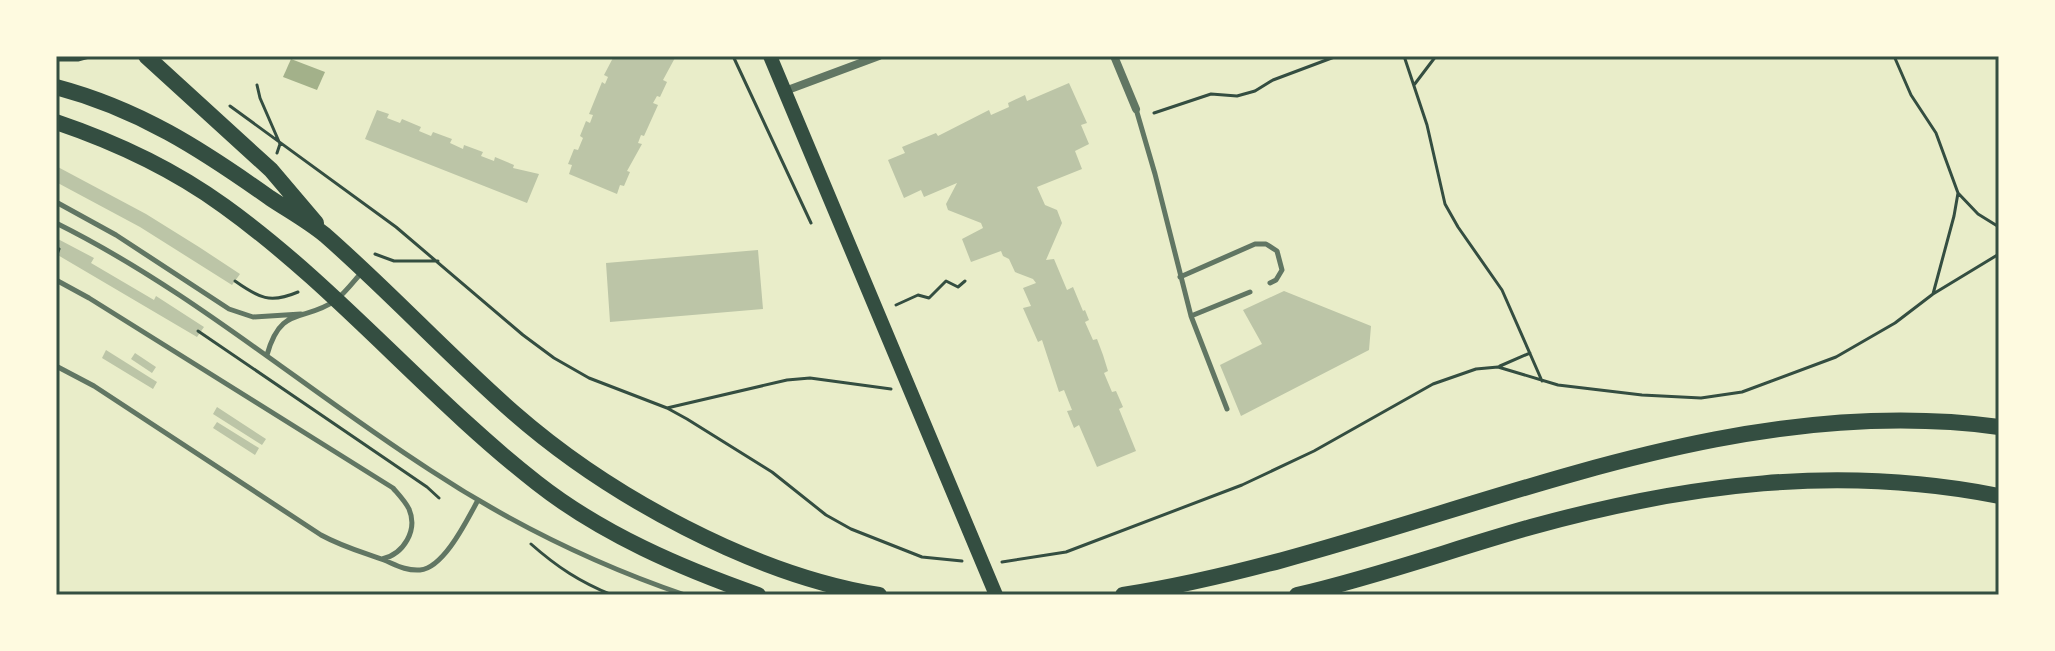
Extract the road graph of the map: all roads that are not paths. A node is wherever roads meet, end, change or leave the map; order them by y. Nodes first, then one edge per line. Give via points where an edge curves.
1 (146, 56) edge
2 (770, 56) edge
3 (879, 56) edge
4 (1114, 56) edge
5 (56, 87) edge
6 (785, 91) junction
7 (1136, 109) joint
8 (56, 122) edge
9 (56, 202) edge
10 (56, 223) edge
11 (324, 234) junction
12 (362, 271) junction
13 (1180, 277) junction
14 (56, 280) edge
15 (1270, 283) dead end
16 (1250, 292) dead end
17 (335, 300) junction
18 (301, 314) junction
19 (1191, 316) junction
20 (267, 355) junction
21 (56, 366) edge
22 (1227, 409) dead end
23 (1999, 427) edge
24 (1999, 496) edge
25 (478, 500) junction
26 (381, 559) junction
27 (685, 595) edge
28 (758, 595) edge
29 (879, 595) edge
30 (996, 595) edge
31 (1123, 595) edge
32 (1297, 595) edge

1 - 11 highway via 271,170
2 - 6 main road
3 - 6 street
4 - 7 street
5 - 11 highway via 179,136
6 - 30 main road
7 - 13 lane
8 - 17 highway via 112,143 200,190
9 - 18 lane via 229,309 253,317
10 - 20 lane via 148,274
11 - 12 highway
12 - 17 lane
12 - 29 highway via 515,414 611,485 685,527 764,562
13 - 15 lane via 1266,244 1277,251 1282,270
13 - 19 lane
14 - 26 lane via 393,488 409,510 409,535 398,552
16 - 19 lane
17 - 18 lane
17 - 28 highway via 539,484 611,532
18 - 20 lane via 275,333
19 - 22 lane
20 - 25 lane
21 - 26 lane via 321,535
23 - 31 highway via 1936,421 1840,423 1717,439 1623,460 1277,562
24 - 32 highway via 1857,479 1712,488 1571,517
25 - 26 lane via 435,564 407,569
25 - 27 lane via 553,541

